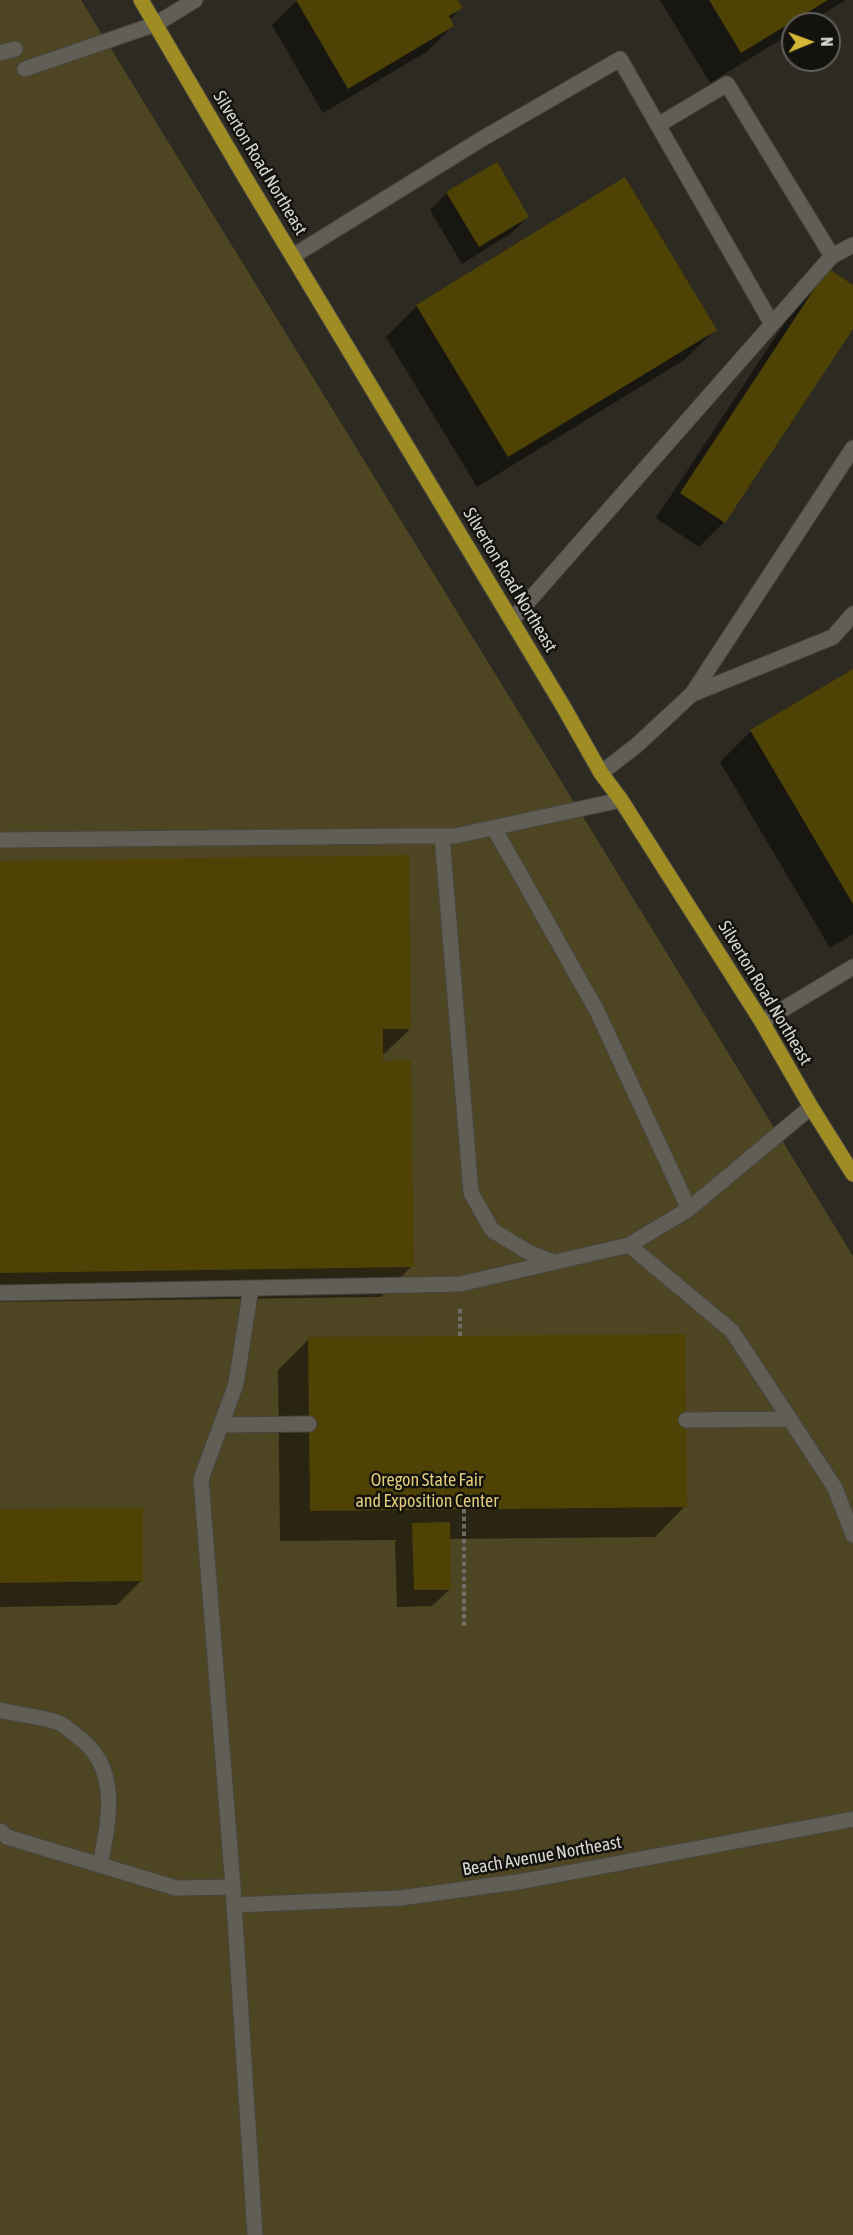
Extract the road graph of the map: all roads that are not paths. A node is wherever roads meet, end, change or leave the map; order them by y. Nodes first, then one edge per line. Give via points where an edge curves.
1 (141, 0) edge
2 (195, 0) edge
3 (156, 24) junction
4 (25, 69) dead end
5 (658, 125) junction
6 (853, 245) edge
7 (293, 256) junction
8 (832, 256) junction
9 (772, 324) junction
10 (853, 448) edge
11 (853, 614) edge
12 (512, 620) junction
13 (692, 694) junction
14 (601, 773) junction
15 (621, 800) junction
16 (494, 828) junction
17 (442, 836) junction
18 (0, 840) edge
19 (853, 967) edge
20 (762, 1022) junction
21 (812, 1107) junction
22 (853, 1174) edge
23 (689, 1209) junction
24 (629, 1245) junction
25 (553, 1262) junction
26 (251, 1288) junction
27 (0, 1293) edge
28 (790, 1419) junction
29 (686, 1420) dead end
30 (309, 1424) dead end
31 (221, 1425) junction
32 (853, 1535) edge
33 (0, 1710) edge
34 (853, 1819) edge
35 (0, 1831) edge
36 (100, 1865) junction
37 (233, 1887) junction
38 (234, 1905) junction
39 (255, 2235) edge

1 - 3 main road, Silverton Road Northeast
2 - 3 street
3 - 4 street
3 - 7 main road, Silverton Road Northeast
5 - 7 street via 620,59
5 - 8 street via 727,84
5 - 9 street
6 - 8 street
7 - 12 main road, Silverton Road Northeast
8 - 9 street
9 - 12 street
10 - 13 street
11 - 13 street via 833,637
12 - 14 main road, Silverton Road Northeast
13 - 14 street
14 - 15 main road, Silverton Road Northeast
15 - 16 street
15 - 20 main road, Silverton Road Northeast
16 - 17 street
16 - 23 street via 597,1011
17 - 18 street
17 - 25 street via 471,1193 492,1230
19 - 20 street
20 - 21 main road, Silverton Road Northeast
21 - 22 main road, Silverton Road Northeast
21 - 23 street
23 - 24 street
24 - 25 street
24 - 28 street via 732,1330
25 - 26 street via 460,1284
26 - 27 street
26 - 31 street via 236,1384
28 - 29 street
28 - 32 street via 835,1488
30 - 31 street
31 - 37 street via 201,1479
33 - 36 street via 60,1723 86,1742 100,1760 108,1784 109,1819
34 - 38 street, Beach Avenue Northeast via 524,1881 400,1898
35 - 36 street via 7,1838
36 - 37 street via 176,1888
37 - 38 street
38 - 39 street

